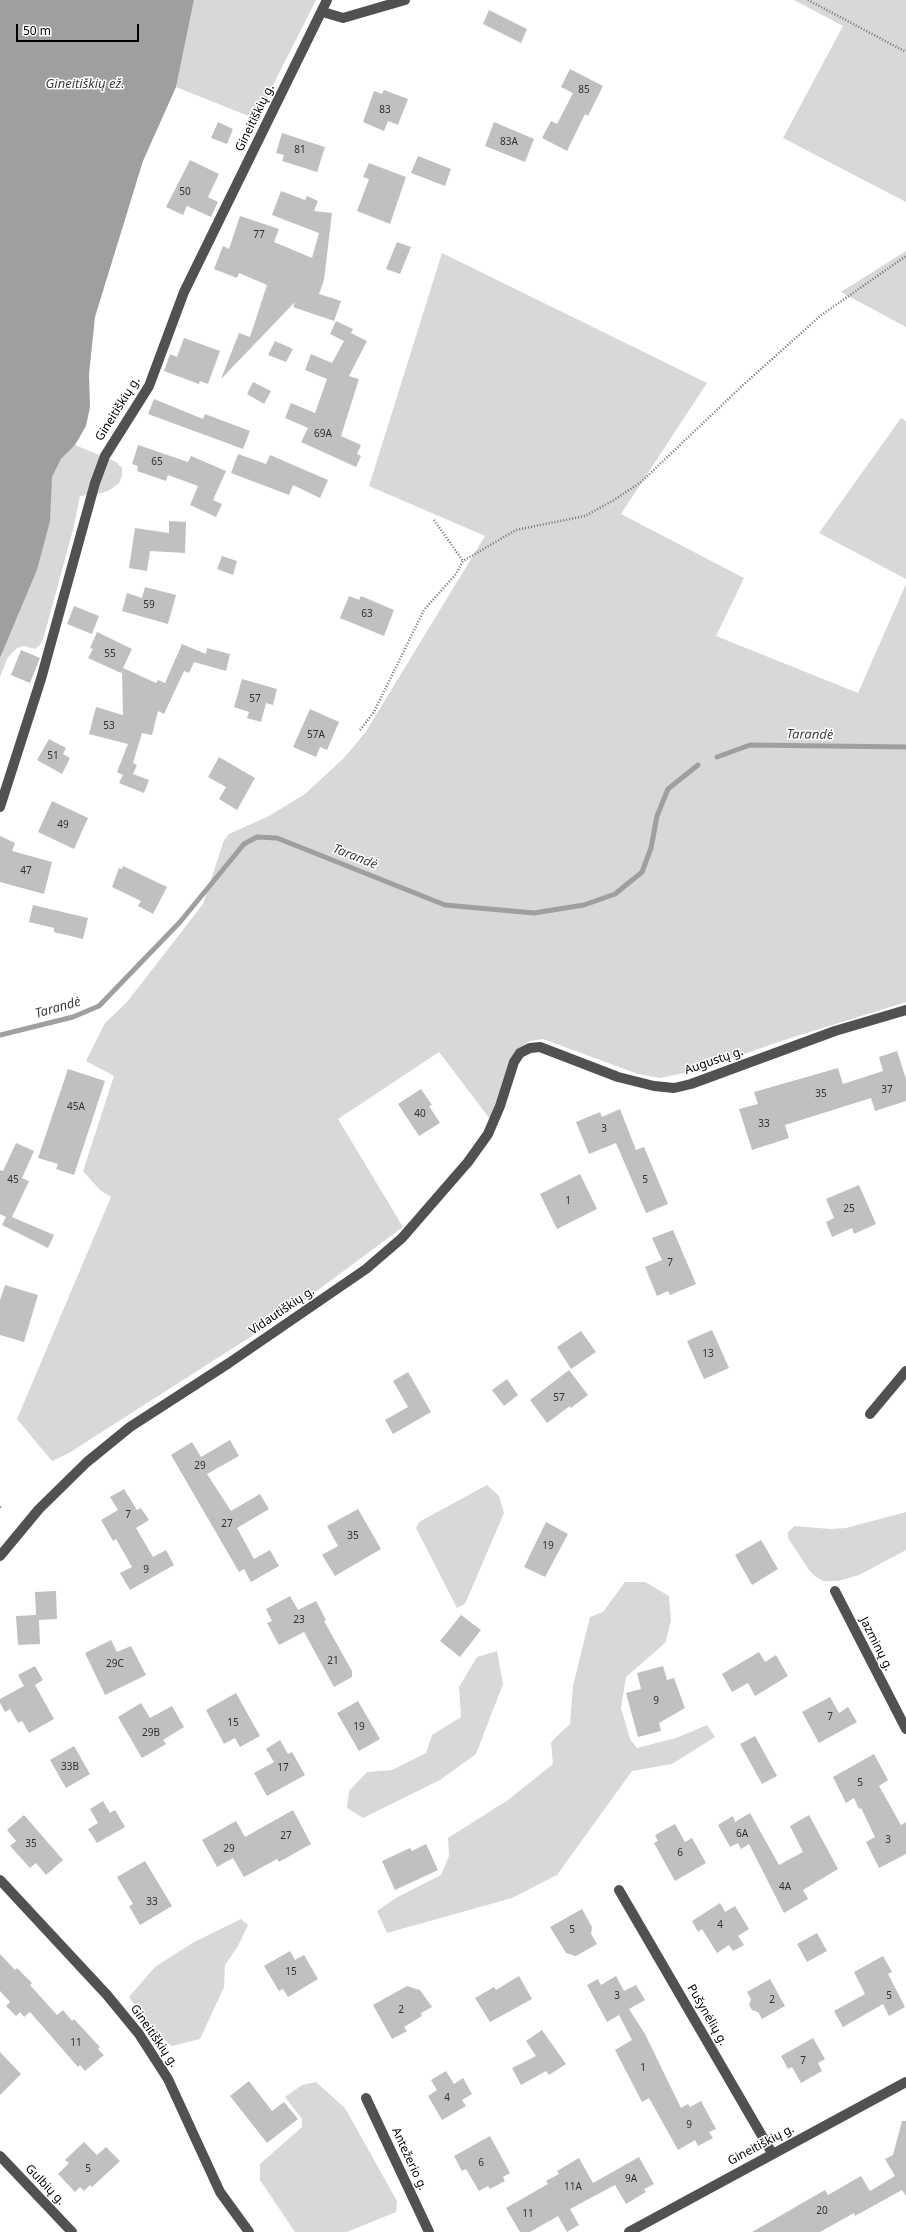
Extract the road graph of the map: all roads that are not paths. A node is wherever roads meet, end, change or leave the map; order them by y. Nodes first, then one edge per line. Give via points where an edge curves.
1 (327, 0) edge
2 (404, 0) edge
3 (323, 12) junction
4 (0, 808) edge
5 (906, 1010) edge
6 (530, 1048) joint
7 (906, 1371) edge
8 (870, 1414) dead end
9 (0, 1556) edge
10 (834, 1591) dead end
11 (906, 1729) edge
12 (0, 1880) edge
13 (619, 1890) dead end
14 (906, 2082) edge
15 (366, 2098) dead end
16 (772, 2153) junction
17 (0, 2156) edge
18 (72, 2232) edge
19 (249, 2232) edge
20 (429, 2232) edge
21 (629, 2232) edge

1 - 3 street, Gineitiškių g.
2 - 3 street via 343,18
3 - 4 street, Gineitiškių g. via 184,292 149,386 105,456 95,483 41,679
5 - 6 street, Augustų g. via 835,1031 674,1088 618,1077 556,1051 540,1047
6 - 9 street, Vidautiškių g. via 520,1054 514,1062 488,1134 468,1162 402,1238 366,1269 230,1363 130,1427 87,1462 38,1509
7 - 8 street
10 - 11 street, Jazminų g.
12 - 19 street, Gineitiškių g. via 107,1995 139,2034 168,2079 220,2192
13 - 16 street, Pušynėlių g.
14 - 16 street, Gineitiškių g.
15 - 20 street, Antežerio g.
16 - 21 street, Gineitiškių g.
17 - 18 street, Gulbių g.

